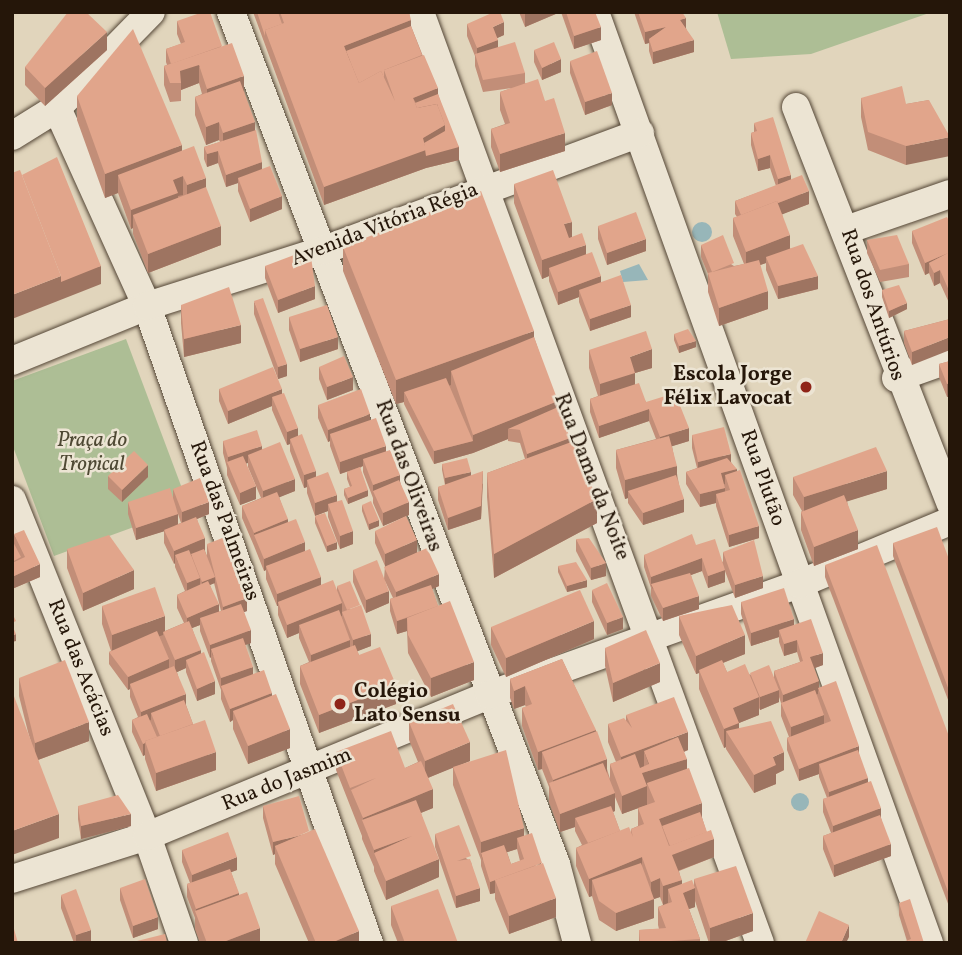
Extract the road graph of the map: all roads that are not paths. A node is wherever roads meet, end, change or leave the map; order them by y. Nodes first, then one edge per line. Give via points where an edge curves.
1 (151, 12) edge
2 (231, 12) edge
3 (420, 12) edge
4 (595, 12) edge
5 (796, 107) dead end
6 (57, 108) junction
7 (640, 133) junction
8 (12, 136) edge
9 (482, 188) junction
10 (950, 194) edge
11 (846, 230) junction
12 (324, 250) junction
13 (147, 306) junction
14 (950, 359) edge
15 (12, 361) edge
16 (897, 378) junction
17 (12, 500) edge
18 (950, 503) edge
19 (950, 521) edge
20 (799, 584) junction
21 (652, 637) junction
22 (489, 695) junction
23 (313, 771) junction
24 (148, 836) junction
25 (12, 879) edge
26 (184, 943) edge
27 (369, 943) edge
28 (577, 943) edge
29 (760, 943) edge
30 (929, 943) edge

1 - 6 street
2 - 12 street, Rua das Oliveiras
3 - 9 street, Rua Dama da Noite
4 - 7 street, Rua Plutão
5 - 11 street, Rua dos Antúrios
6 - 8 street
6 - 13 street, Rua das Palmeiras
7 - 9 street, Avenida Vitória Régia
7 - 20 street, Rua Plutão
9 - 12 street, Avenida Vitória Régia
9 - 21 street, Rua Dama da Noite
10 - 11 street
11 - 16 street, Rua dos Antúrios
12 - 13 street, Avenida Vitória Régia
12 - 22 street, Rua das Oliveiras
13 - 15 street, Avenida Vitória Régia
13 - 23 street, Rua das Palmeiras
14 - 16 street
16 - 18 street, Rua dos Antúrios
17 - 24 street, Rua das Acácias
19 - 20 street, Rua do Jasmim
20 - 21 street, Rua do Jasmim
20 - 30 street, Rua Plutão
21 - 22 street, Rua do Jasmim
21 - 29 street, Rua Dama da Noite
22 - 23 street, Rua do Jasmim
22 - 28 street, Rua das Oliveiras via 556,864
23 - 24 street, Rua do Jasmim
23 - 27 street, Rua das Palmeiras
24 - 25 street, Rua do Jasmim
24 - 26 street, Rua das Acácias

